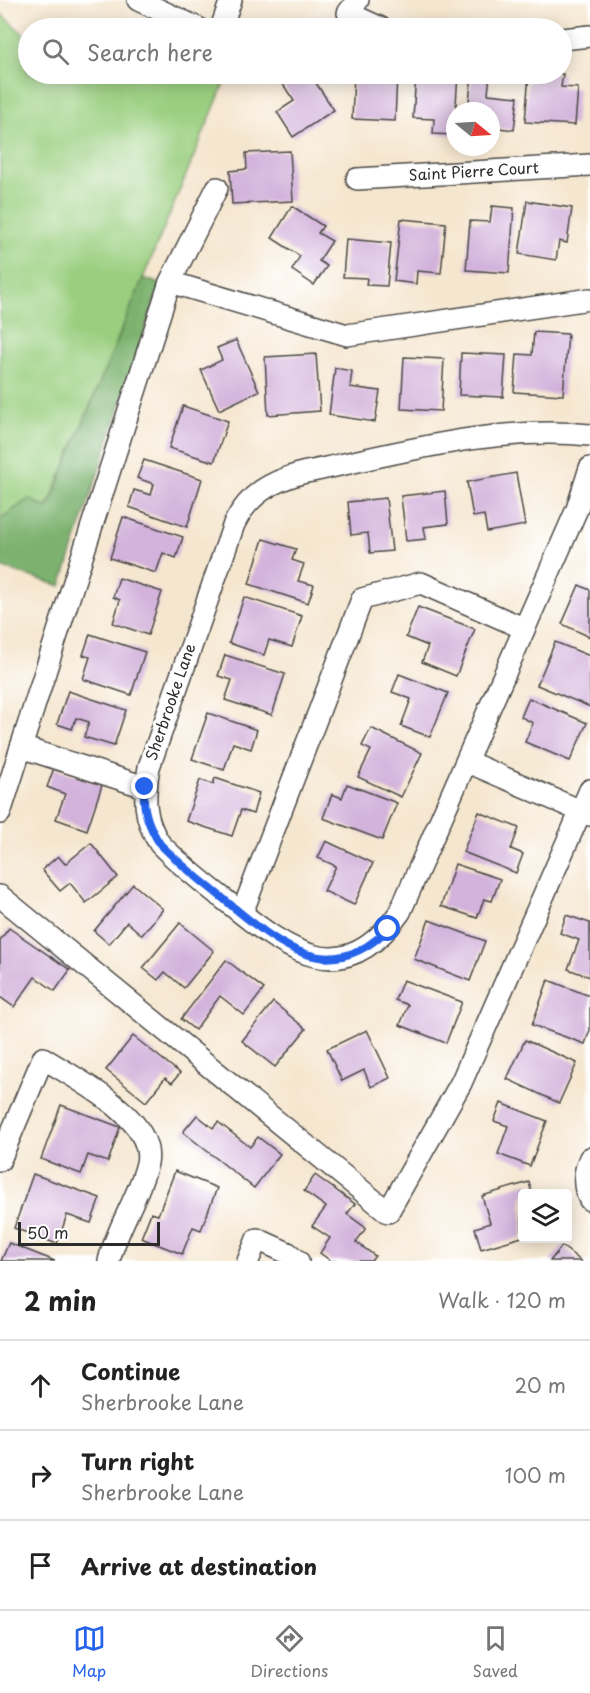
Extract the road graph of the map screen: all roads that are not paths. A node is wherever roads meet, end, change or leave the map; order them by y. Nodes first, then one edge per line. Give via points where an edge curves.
1 (138, 0) edge
2 (231, 0) edge
3 (358, 0) edge
4 (177, 18) edge
5 (225, 18) edge
6 (359, 18) edge
7 (590, 36) edge
8 (572, 38) edge
9 (590, 165) edge
10 (357, 179) dead end
11 (217, 188) dead end
12 (170, 282) junction
13 (590, 299) edge
14 (590, 435) edge
15 (590, 468) edge
16 (523, 628) junction
17 (21, 747) junction
18 (468, 762) junction
19 (145, 787) junction
20 (590, 790) edge
21 (0, 813) edge
22 (585, 813) edge
23 (0, 896) edge
24 (242, 914) junction
25 (590, 1158) edge
26 (0, 1160) edge
27 (588, 1194) edge
28 (109, 1261) edge
29 (248, 1261) edge
30 (298, 1261) edge

1 - 4 street
2 - 5 street
3 - 6 street via 348,13
7 - 8 street
9 - 10 street, Saint Pierre Court
11 - 12 street
12 - 13 street via 347,335
12 - 17 street
14 - 19 street, Sherbrooke Lane via 553,431 477,438 302,473 263,487 241,509 234,524
15 - 16 street, Sherbrooke Lane via 577,509
16 - 18 street, Sherbrooke Lane
16 - 24 street via 421,583 362,599
17 - 19 street
17 - 21 street
18 - 22 street
18 - 24 street, Sherbrooke Lane via 400,912 375,942 352,956 318,957 296,951
19 - 24 street, Sherbrooke Lane via 145,811 160,844
20 - 22 street
22 - 23 street via 461,1083 388,1212
25 - 27 street via 585,1169
26 - 28 street via 43,1058 118,1108 139,1128 146,1143 147,1162
29 - 30 street via 257,1239

